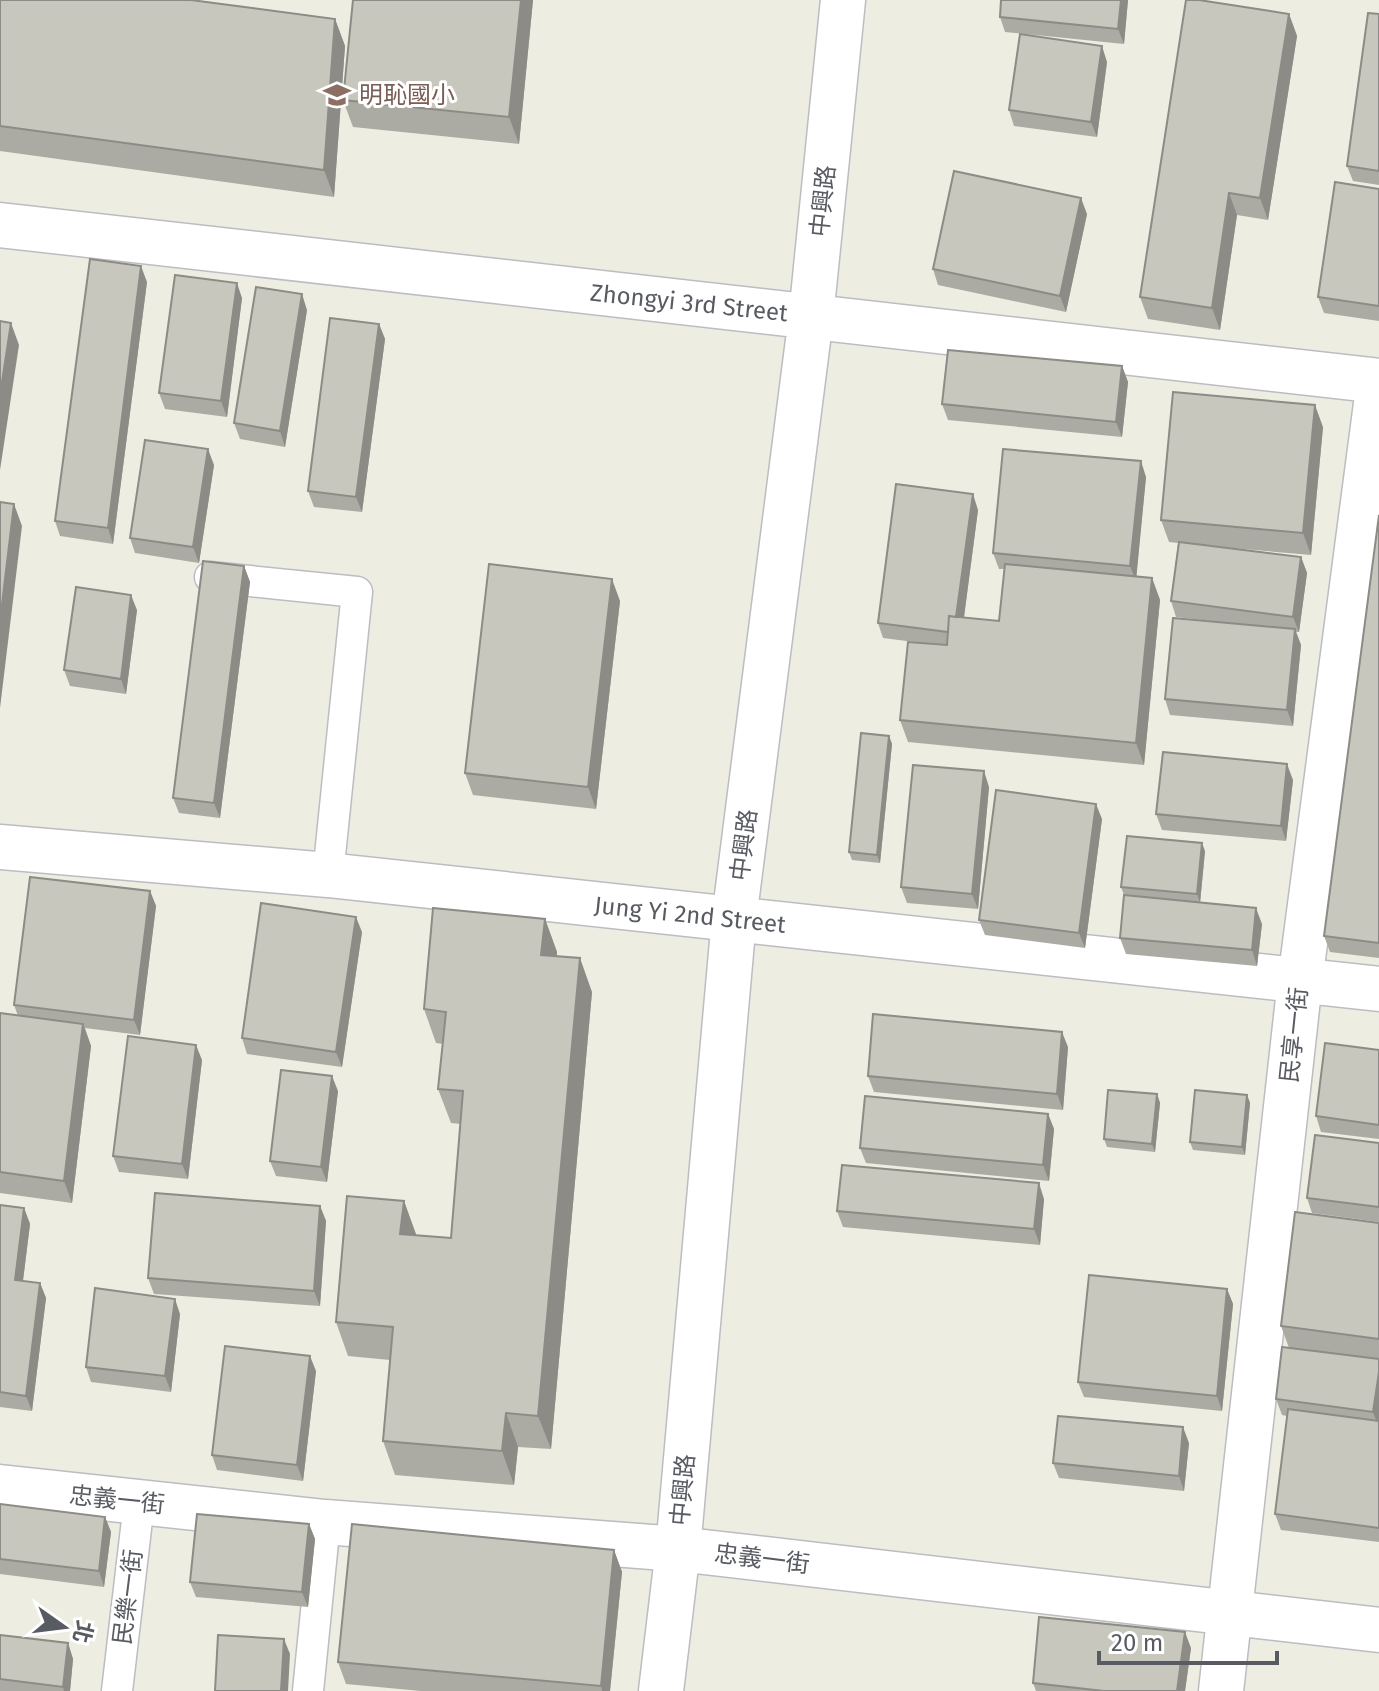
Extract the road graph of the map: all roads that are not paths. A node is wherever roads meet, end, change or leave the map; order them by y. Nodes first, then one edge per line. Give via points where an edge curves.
1 (843, 0) edge
2 (0, 225) edge
3 (811, 317) junction
4 (1379, 381) edge
5 (208, 577) edge
6 (0, 847) edge
7 (328, 875) junction
8 (734, 919) junction
9 (1300, 981) junction
10 (1379, 989) edge
11 (0, 1487) edge
12 (139, 1503) junction
13 (325, 1522) junction
14 (678, 1549) junction
15 (1229, 1615) junction
16 (1379, 1630) edge
17 (117, 1691) edge
18 (308, 1691) edge
19 (661, 1691) edge
20 (1221, 1691) edge

1 - 3 street, 中興路
2 - 3 street, Zhongyi 3rd Street
3 - 4 street, Zhongyi 3rd Street
3 - 8 street, 中興路
4 - 9 street, 民享一街
5 - 7 lane via 357,592
6 - 7 street, Jung Yi 2nd Street
7 - 8 street, Jung Yi 2nd Street
8 - 9 street, Jung Yi 2nd Street
8 - 14 street, 中興路
9 - 10 street, Jung Yi 2nd Street
9 - 15 street, 民享一街
11 - 12 street, 忠義一街
12 - 13 street, 忠義一街
12 - 17 lane, 民樂一街
13 - 14 street, 忠義一街
13 - 18 lane
14 - 15 street, 忠義一街
14 - 19 street, 中興路
15 - 16 street, 忠義一街
15 - 20 street, 民享一街

